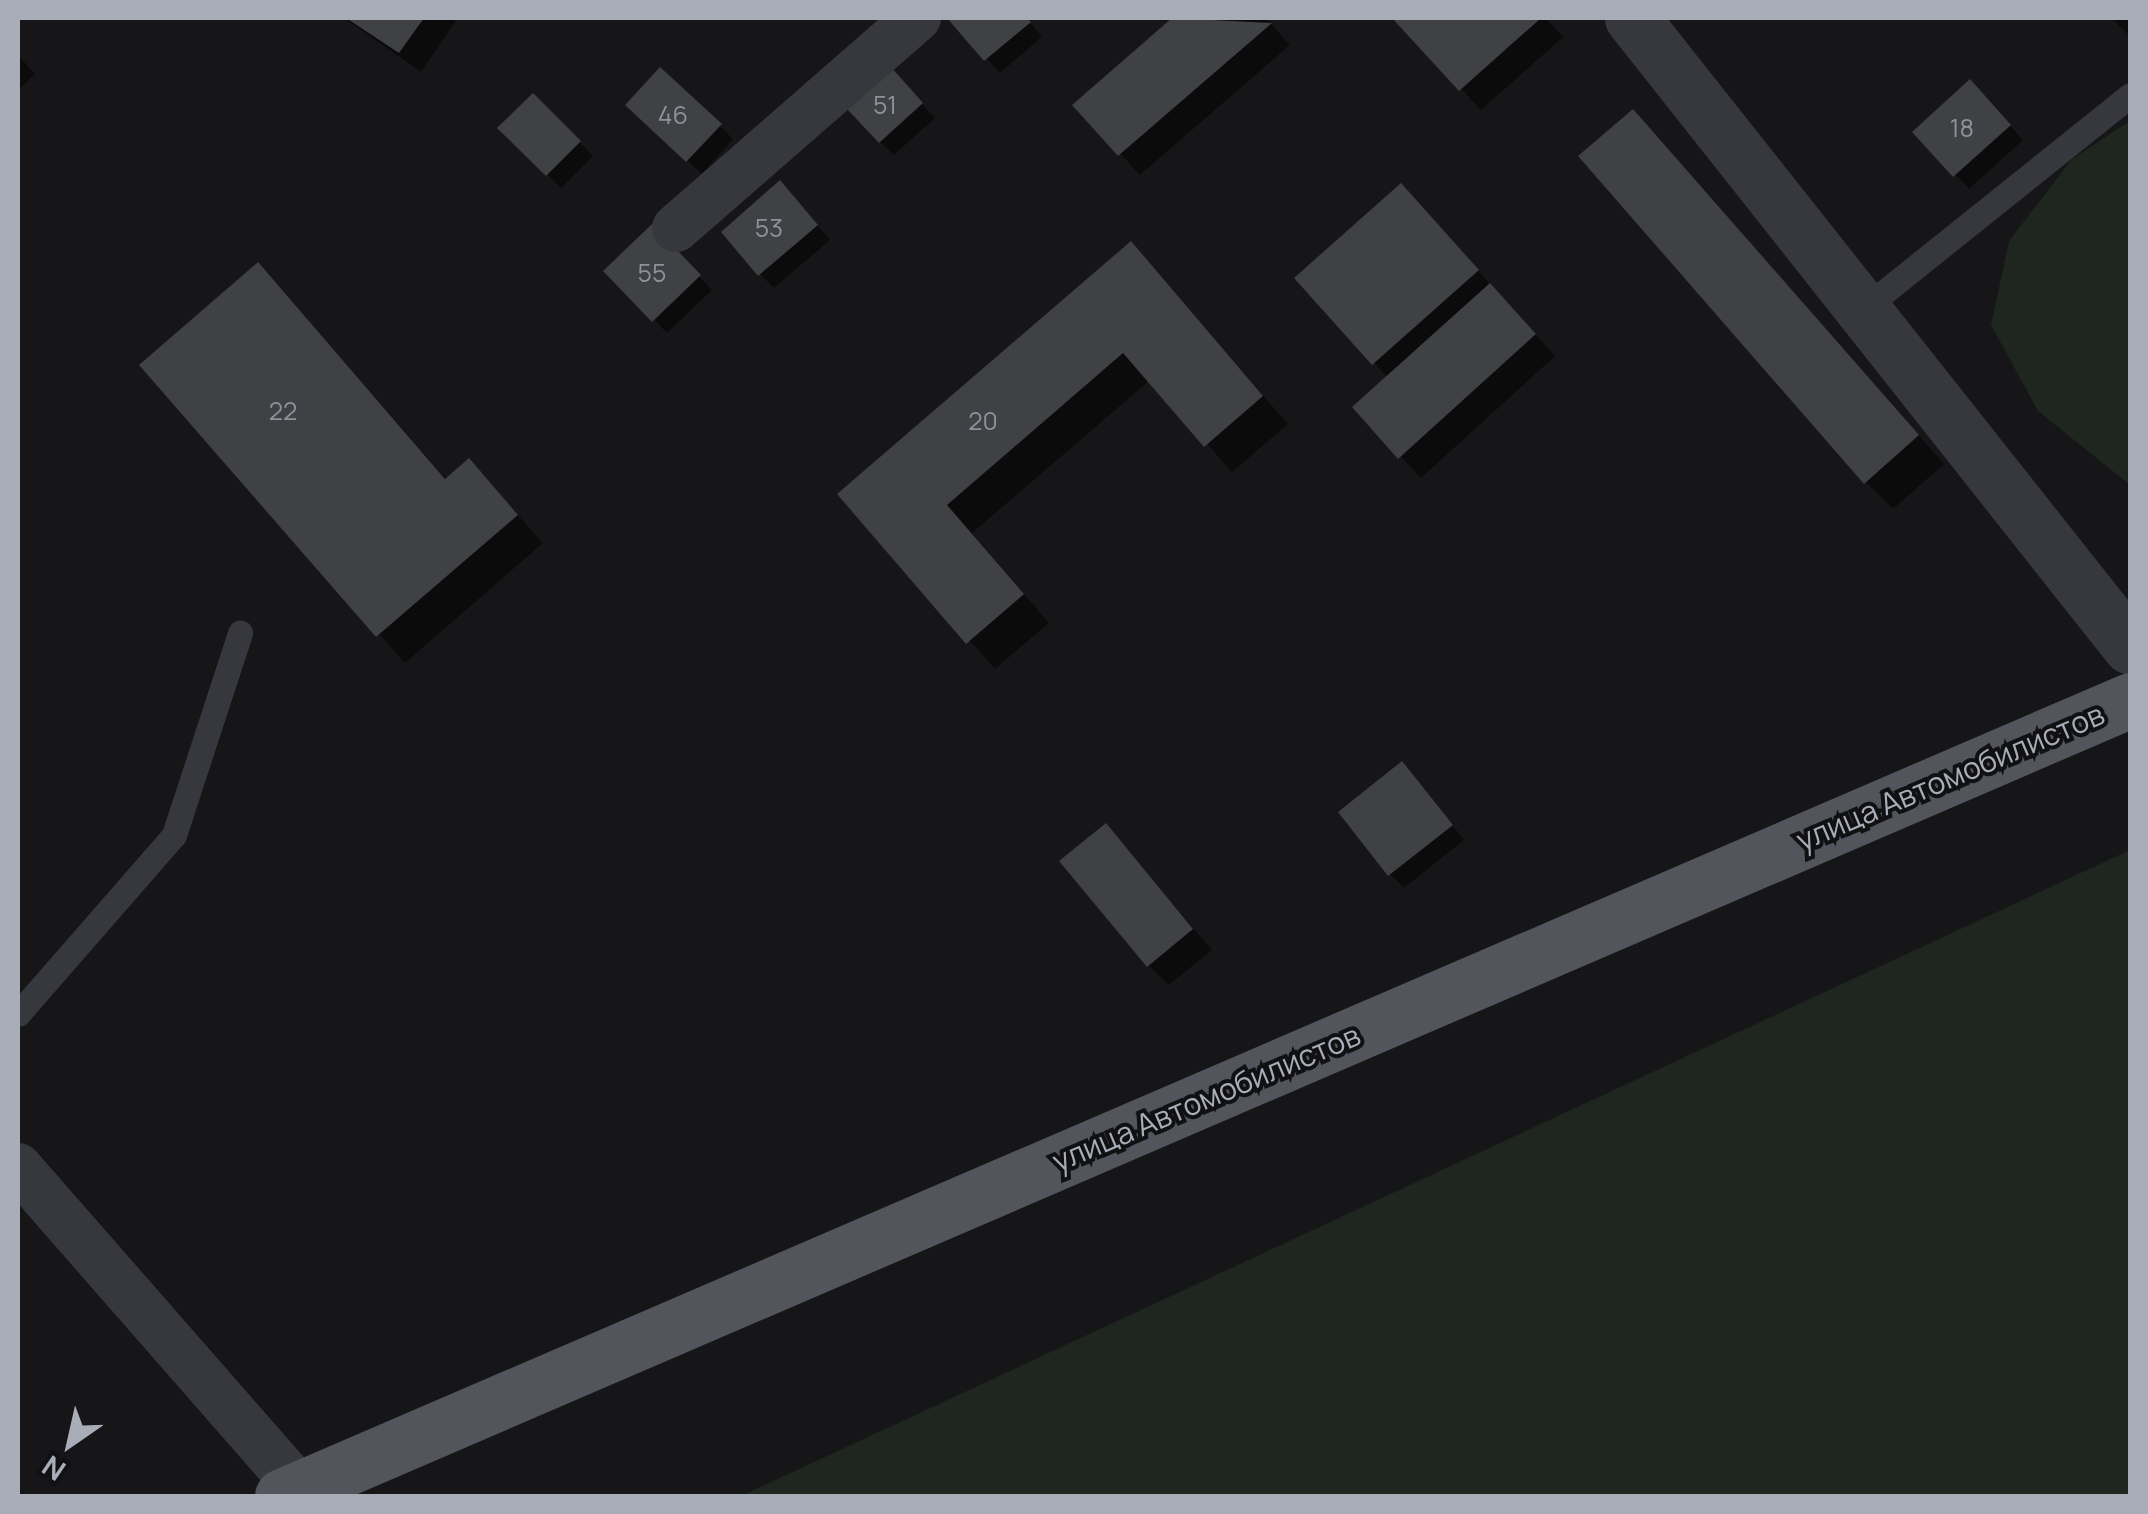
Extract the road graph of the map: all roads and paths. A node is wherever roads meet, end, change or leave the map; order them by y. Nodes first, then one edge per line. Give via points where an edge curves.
1 (916, 18) edge
2 (1632, 18) edge
3 (2130, 95) edge
4 (676, 228) dead end
5 (1863, 310) junction
6 (240, 633) dead end
7 (2130, 646) edge
8 (2130, 700) edge
9 (18, 1014) edge
10 (18, 1168) edge
11 (291, 1492) edge

1 - 4 street
2 - 5 street
3 - 5 lane
5 - 7 street
6 - 9 lane via 174,835
8 - 11 main road, улица Автомобилистов
10 - 11 street

